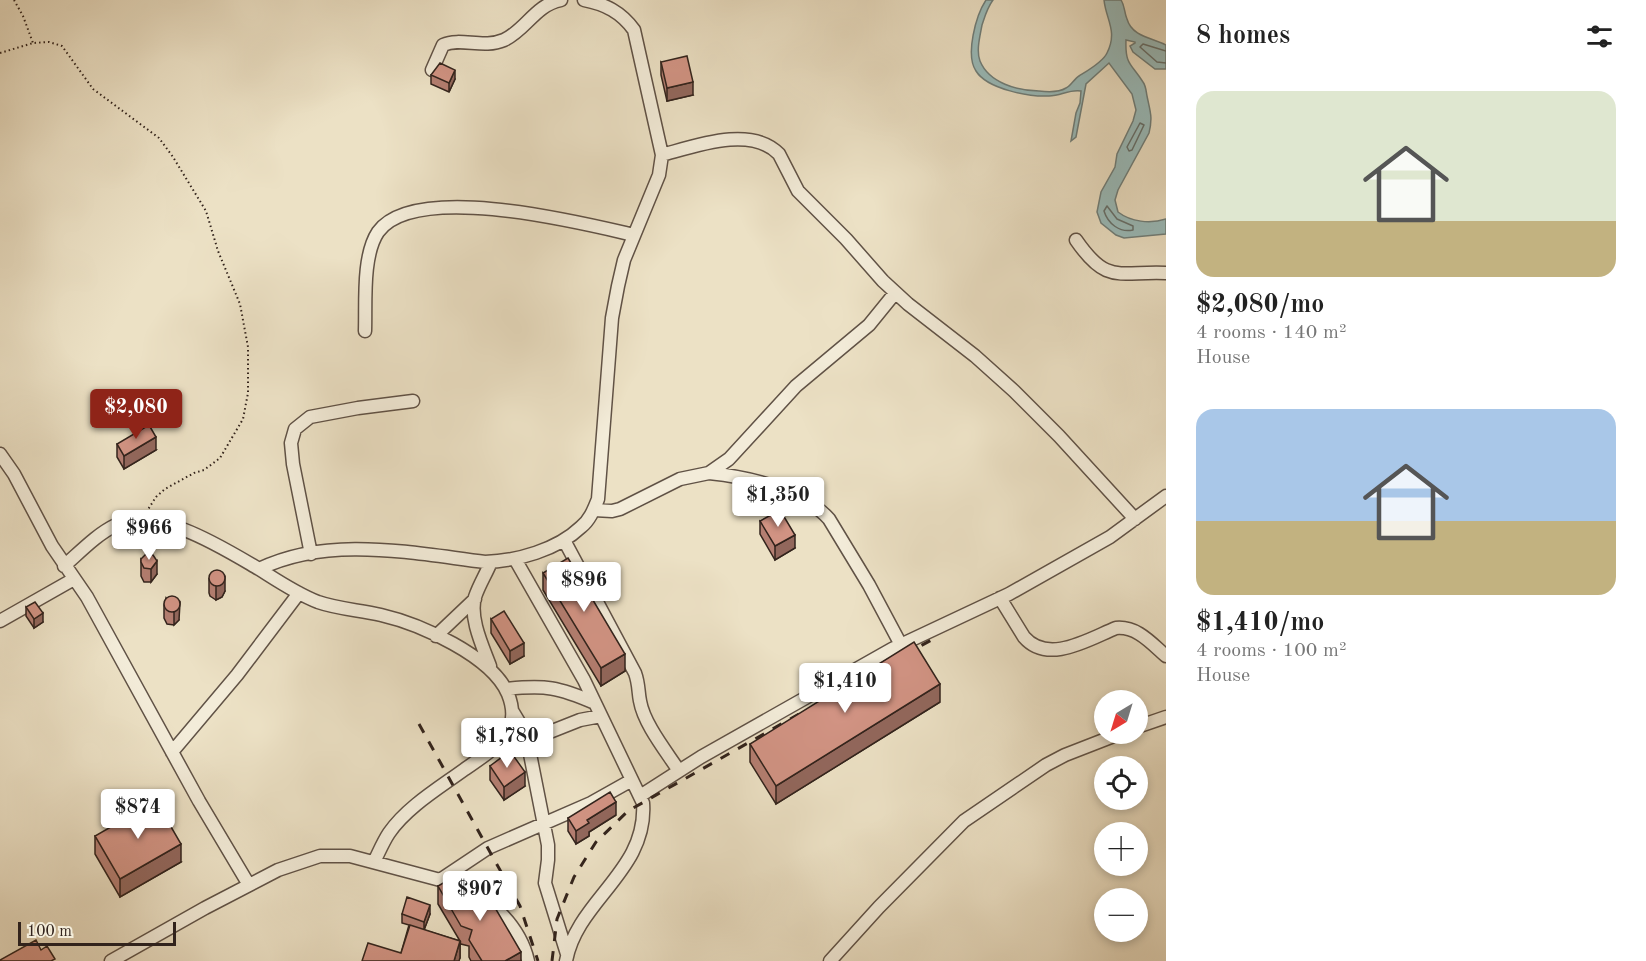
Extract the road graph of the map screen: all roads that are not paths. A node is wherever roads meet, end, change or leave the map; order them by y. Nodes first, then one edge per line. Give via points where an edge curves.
1 (561, 0) edge
2 (584, 0) edge
3 (432, 70) edge
4 (662, 155) junction
5 (634, 235) junction
6 (1076, 240) dead end
7 (1166, 273) edge
8 (895, 293) junction
9 (365, 331) dead end
10 (413, 401) dead end
11 (0, 454) edge
12 (709, 473) junction
13 (1166, 496) edge
14 (594, 510) junction
15 (1135, 519) junction
16 (564, 540) junction
17 (311, 554) junction
18 (515, 559) junction
19 (491, 562) junction
20 (64, 566) junction
21 (259, 569) junction
22 (74, 579) junction
23 (299, 593) junction
24 (1000, 598) junction
25 (475, 599) junction
26 (0, 621) edge
27 (436, 636) junction
28 (901, 645) junction
29 (1166, 656) edge
30 (491, 669) junction
31 (506, 689) junction
32 (595, 703) junction
33 (513, 712) junction
34 (601, 716) junction
35 (1166, 717) edge
36 (1148, 723) edge
37 (527, 741) junction
38 (1094, 744) edge
39 (172, 752) junction
40 (679, 771) junction
41 (632, 780) junction
42 (640, 796) junction
43 (543, 824) junction
44 (374, 862) junction
45 (440, 879) junction
46 (249, 885) junction
47 (567, 958) edge
48 (111, 961) edge
49 (528, 961) edge
50 (830, 961) edge

1 - 3 lane via 539,9 504,40 484,45 443,45
2 - 4 lane via 613,9 634,30
4 - 5 lane via 659,175
4 - 8 lane via 730,140 769,145 779,154 798,191
5 - 9 lane via 545,216 473,207 425,210 394,219 379,232 370,256
5 - 14 lane via 612,318 601,473
6 - 7 lane via 1094,263 1110,272
8 - 12 lane via 869,325 796,386 729,459
8 - 15 lane via 1014,391
10 - 17 lane via 310,417 296,429 291,443 293,464
11 - 20 lane
12 - 14 lane via 680,479 620,509
12 - 28 lane via 766,485 804,498 821,509
13 - 15 lane
14 - 16 lane via 582,527
15 - 24 lane
16 - 18 lane
16 - 40 lane via 635,673 639,701 648,721
17 - 19 lane via 389,550
17 - 21 lane
18 - 19 lane
18 - 32 lane
19 - 25 lane
20 - 21 lane via 105,531 143,519 200,537
20 - 22 lane
21 - 23 lane
22 - 26 lane
22 - 39 lane
23 - 27 lane via 336,607 405,622
23 - 39 lane
24 - 28 lane
24 - 29 lane via 1023,637 1035,647 1050,650 1070,646 1124,627
25 - 27 lane
25 - 30 lane via 478,631
27 - 30 lane
28 - 40 lane
30 - 31 lane
31 - 32 lane via 561,689
31 - 33 lane
32 - 34 lane
33 - 37 lane
33 - 44 lane via 504,738 403,817 388,834
34 - 37 lane
34 - 41 lane
35 - 36 lane
37 - 43 lane
38 - 50 lane via 1046,765 964,820
39 - 46 lane
40 - 42 lane
41 - 42 lane
41 - 43 lane
42 - 47 lane via 642,824 633,854 579,926
43 - 45 lane via 488,848
43 - 47 lane via 548,852 545,883
44 - 45 lane
44 - 46 lane via 350,856 320,856
45 - 49 lane via 471,890 498,910 520,940
46 - 48 lane

